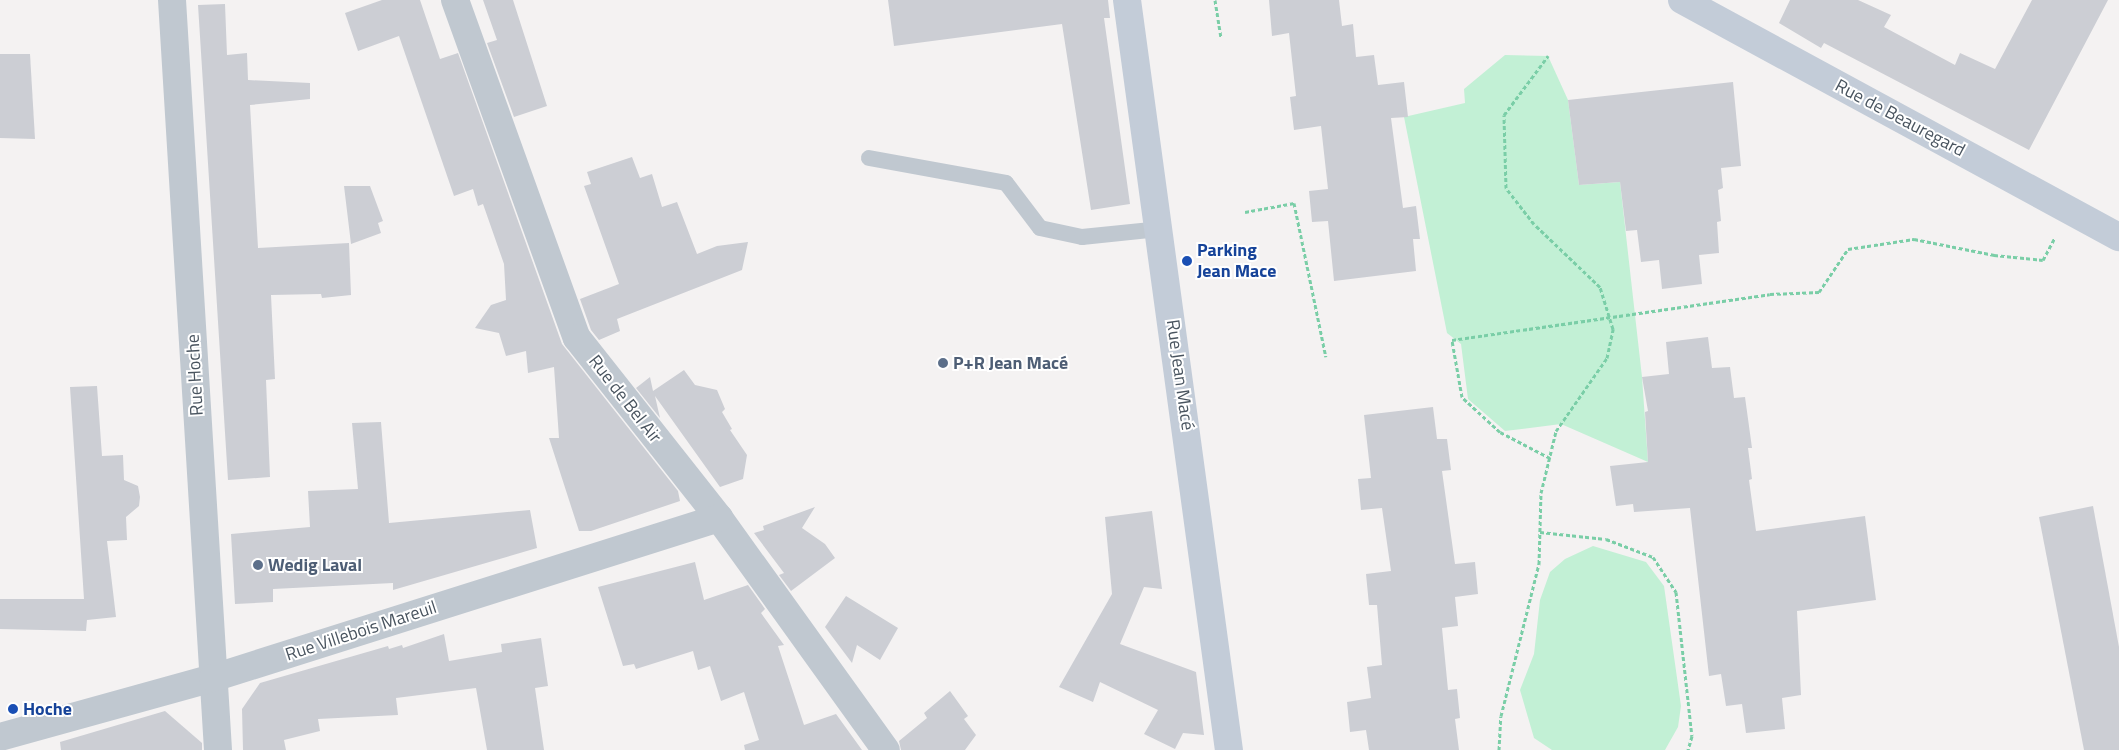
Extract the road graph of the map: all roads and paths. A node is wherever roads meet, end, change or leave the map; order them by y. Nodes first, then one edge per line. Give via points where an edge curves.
1 (172, 0) edge
2 (455, 0) edge
3 (1127, 0) edge
4 (1215, 0) edge
5 (1682, 0) edge
6 (1221, 37) dead end
7 (1548, 56) dead end
8 (869, 158) dead end
9 (2070, 210) junction
10 (1245, 212) dead end
11 (1159, 228) junction
12 (2119, 236) edge
13 (1610, 318) junction
14 (1326, 357) dead end
15 (1550, 458) junction
16 (719, 518) junction
17 (1540, 532) junction
18 (213, 678) junction
19 (0, 737) edge
20 (218, 750) edge
21 (886, 750) edge
22 (1229, 750) edge
23 (1499, 750) edge
24 (1688, 750) edge

1 - 18 street, Rue Hoche
2 - 16 street, Rue de Bel Air via 577,338
3 - 11 street, Rue Jean Macé
4 - 6 path
5 - 9 street, Rue de Beauregard
7 - 13 path via 1504,115 1506,188 1534,224 1600,287
8 - 11 lane via 1006,183 1040,228 1082,237
9 - 12 street, Rue de Beauregard
9 - 13 path via 2043,260 1994,255 1914,239 1848,248 1819,292 1770,294
10 - 14 path via 1294,203
11 - 22 street, Rue Jean Macé
13 - 15 path via 1613,329 1607,358 1556,431
13 - 15 path via 1452,340 1462,397 1500,432
15 - 17 path via 1541,493
16 - 18 street, Rue Villebois Mareuil
16 - 21 street, Rue de Bel Air
17 - 23 path via 1539,564 1501,716
17 - 24 path via 1606,540 1653,558 1658,564 1676,592 1692,736
18 - 19 street, Rue Villebois Mareuil
18 - 20 street, Rue Hoche

